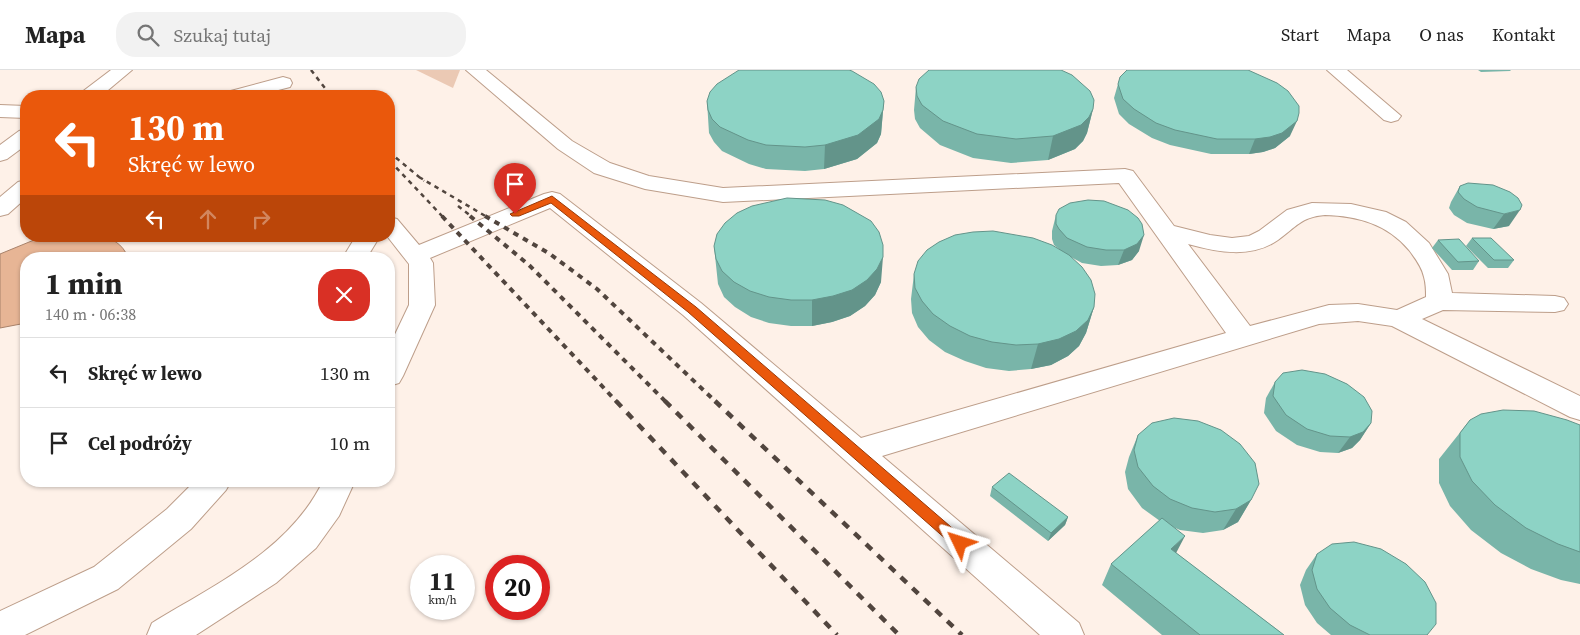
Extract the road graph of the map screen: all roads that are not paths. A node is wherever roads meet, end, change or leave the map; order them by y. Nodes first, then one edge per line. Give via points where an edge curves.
1 (111, 70) edge
2 (123, 70) edge
3 (475, 70) edge
4 (1336, 70) edge
5 (284, 83) edge
6 (85, 90) edge
7 (96, 90) edge
8 (257, 90) edge
9 (0, 111) edge
10 (20, 112) edge
11 (1391, 116) dead end
12 (20, 140) edge
13 (20, 148) edge
14 (0, 155) edge
15 (0, 163) edge
16 (20, 192) edge
17 (0, 209) edge
18 (395, 231) edge
19 (1166, 231) junction
20 (415, 256) junction
21 (1440, 301) junction
22 (1555, 304) dead end
23 (1399, 319) junction
24 (1244, 338) junction
25 (395, 363) edge
26 (1580, 408) edge
27 (855, 452) junction
28 (209, 487) edge
29 (336, 487) edge
30 (0, 629) edge
31 (165, 635) edge
32 (1066, 635) edge

1 - 6 street
2 - 7 street
3 - 19 street via 565,145 602,168 645,182 723,195 1126,176
4 - 11 street
5 - 8 street
9 - 10 street
12 - 14 street
13 - 15 street
16 - 17 street
18 - 20 street
19 - 21 street via 1227,246 1256,242 1302,212 1339,208 1372,216 1398,226 1420,248 1436,274
19 - 24 street
20 - 25 street via 421,263 422,305
20 - 27 street via 552,199 692,309
21 - 22 street
21 - 23 street
23 - 24 street via 1368,312 1342,311
23 - 26 street
24 - 27 street
27 - 32 street
28 - 30 street via 179,519 106,578
29 - 31 street via 327,507 304,538 264,572

